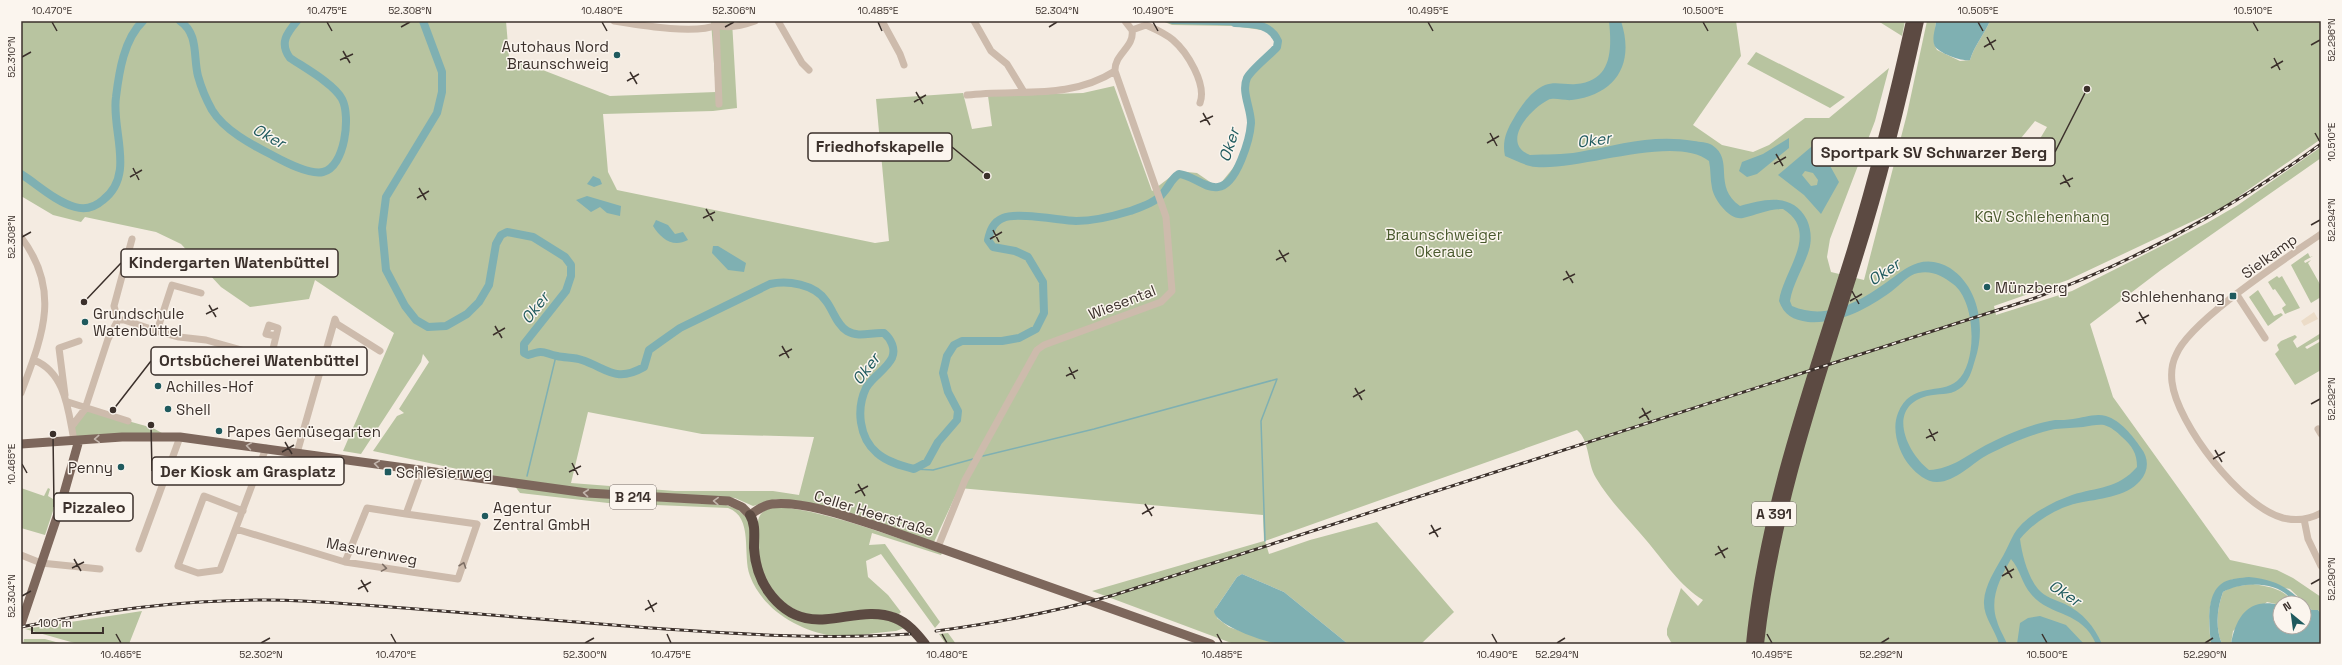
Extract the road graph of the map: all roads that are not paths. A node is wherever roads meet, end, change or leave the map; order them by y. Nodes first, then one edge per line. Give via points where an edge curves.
1 (614, 21) edge
2 (755, 21) edge
3 (778, 21) edge
4 (882, 21) edge
5 (974, 21) edge
6 (1124, 21) edge
7 (1911, 21) edge
8 (1919, 21) edge
9 (716, 23) edge
10 (1132, 30) junction
11 (904, 65) dead end
12 (810, 70) dead end
13 (1115, 71) junction
14 (1024, 92) junction
15 (967, 95) dead end
16 (1200, 103) dead end
17 (719, 104) dead end
18 (2321, 234) edge
19 (21, 238) edge
20 (132, 239) dead end
21 (1856, 251) junction
22 (201, 293) dead end
23 (2238, 295) junction
24 (118, 320) junction
25 (157, 331) junction
26 (276, 336) dead end
27 (2265, 338) dead end
28 (79, 340) dead end
29 (380, 351) dead end
30 (34, 360) junction
31 (21, 393) edge
32 (66, 401) junction
33 (85, 409) junction
34 (128, 421) dead end
35 (72, 426) junction
36 (180, 437) junction
37 (77, 440) junction
38 (21, 444) edge
39 (266, 448) junction
40 (297, 453) junction
41 (422, 470) junction
42 (243, 511) junction
43 (2321, 512) edge
44 (406, 514) junction
45 (750, 515) junction
46 (2304, 519) junction
47 (236, 529) junction
48 (938, 547) junction
49 (139, 549) dead end
50 (21, 555) edge
51 (345, 562) junction
52 (41, 563) junction
53 (2321, 566) edge
54 (100, 569) dead end
55 (22, 619) edge
56 (1755, 642) edge
57 (925, 644) edge
58 (1211, 644) edge

1 - 9 street via 672,28 710,28
2 - 9 street via 730,26
3 - 12 street via 802,62
4 - 11 street
5 - 14 street via 990,51 1007,64
6 - 10 street
7 - 21 highway, A 391
8 - 21 highway, A 391 via 1891,141
9 - 17 street
10 - 13 street via 1132,39 1118,59
10 - 16 street via 1146,25 1166,35 1178,45 1198,80 1202,92
13 - 14 street via 1099,81 1076,89
13 - 48 street, Wiesental via 1163,207 1172,285 1170,295 1161,302 1044,345 1037,350 965,480
14 - 15 street
18 - 23 street, Sielkamp
19 - 30 street via 41,275 44,290 43,335
20 - 24 street via 114,306
21 - 56 highway, A 391 via 1787,462 1770,528
22 - 25 street via 172,285
23 - 27 street
23 - 46 street, Sielkamp via 2187,337 2176,354 2172,370 2174,390 2198,440 2243,494 2268,511 2284,518
24 - 25 street
24 - 33 street via 108,339
25 - 26 street via 206,340 266,357 272,353
28 - 32 street via 59,348
29 - 40 street via 337,324 335,319
30 - 31 street
30 - 32 street via 53,373
32 - 33 street
32 - 35 street
33 - 34 street
33 - 35 street
35 - 37 street
36 -> 37 main road, B 214 via 122,436
39 -> 36 main road, B 214
36 - 49 street
37 - 38 main road, B 214
37 - 52 main road via 73,467
39 - 40 main road, B 214
39 - 42 street
41 -> 40 main road, B 214
41 - 44 street
45 -> 41 main road, B 214 via 742,506 728,501 613,496
42 - 47 street
42 - 47 street via 204,496 178,566 198,573 220,570
43 - 46 street
44 - 51 street via 367,508
51 -> 44 street, Masurenweg via 458,579 477,524
45 - 48 main road, Celler Heerstraße via 770,504 798,506 849,517
45 - 57 highway via 754,525 755,552 760,575 772,596 786,608 802,616 819,620 873,614 889,616 909,627
46 - 53 street via 2308,539
47 - 51 street, Masurenweg
48 - 58 main road, Celler Heerstraße
50 - 52 street
52 - 54 street
52 - 55 main road

